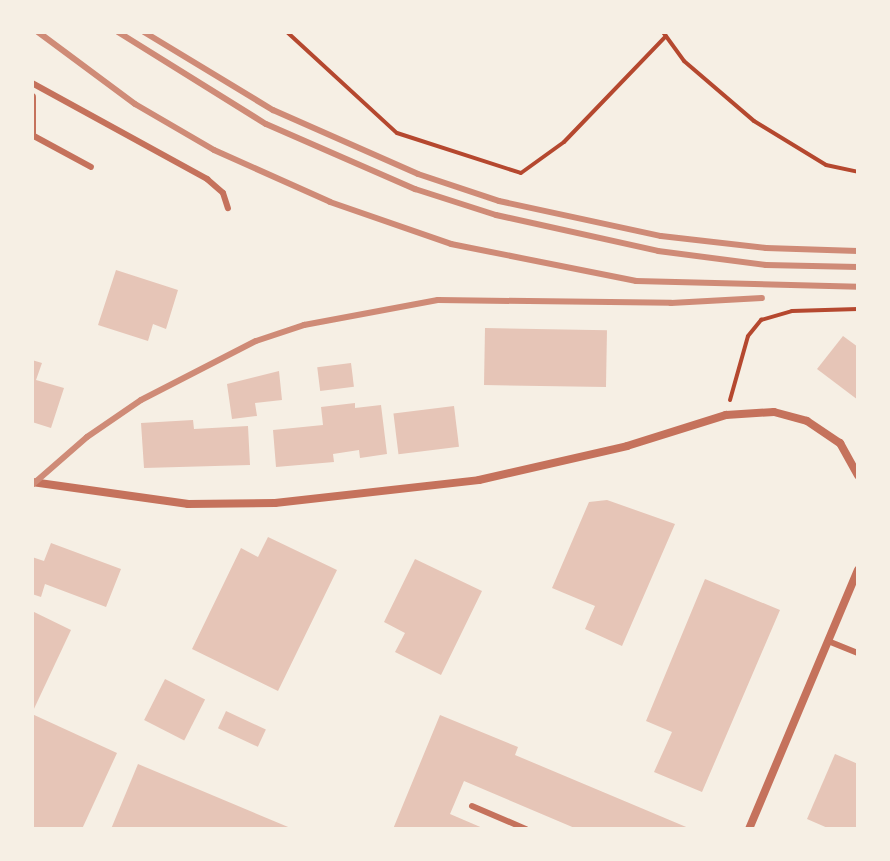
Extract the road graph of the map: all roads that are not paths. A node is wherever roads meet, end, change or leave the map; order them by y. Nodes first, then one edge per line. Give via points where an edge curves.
1 (32, 83) edge
2 (32, 97) edge
3 (32, 136) edge
4 (91, 167) dead end
5 (228, 208) dead end
6 (858, 475) edge
7 (32, 482) edge
8 (858, 570) edge
9 (828, 641) junction
10 (858, 653) edge
11 (472, 806) dead end
12 (526, 829) edge
13 (749, 829) edge

1 - 5 lane via 207,179 223,193
2 - 3 street
3 - 4 lane
6 - 7 street via 840,443 807,421 774,412 726,415 627,446 479,480 275,503 188,504
8 - 9 street
9 - 10 lane
9 - 13 street
11 - 12 lane

